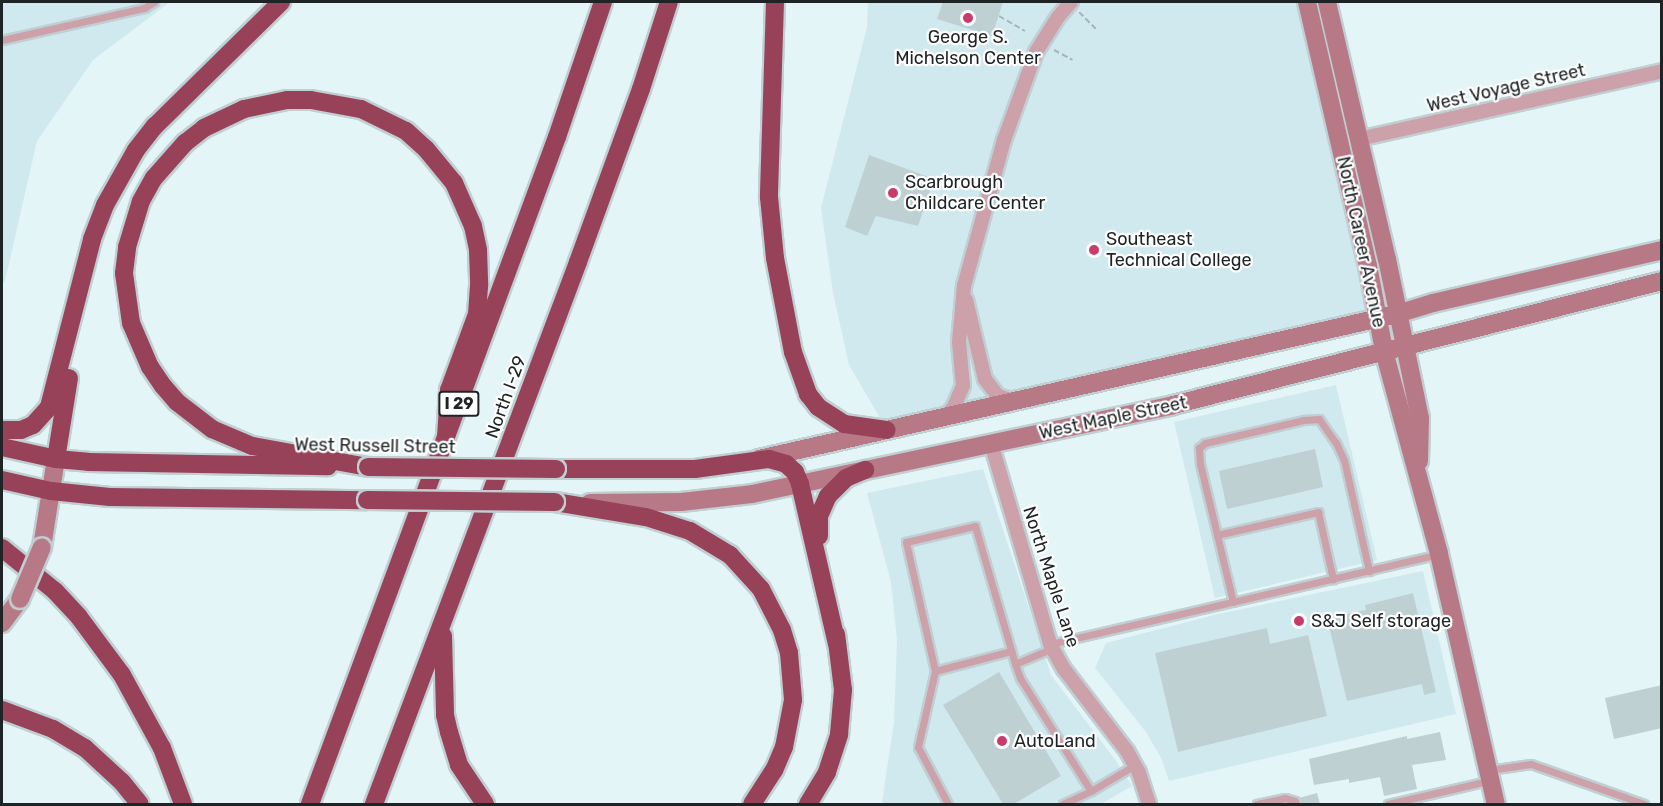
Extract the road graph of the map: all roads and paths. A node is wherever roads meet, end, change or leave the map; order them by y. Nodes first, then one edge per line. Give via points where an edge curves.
1 (154, 2) edge
2 (281, 2) edge
3 (603, 2) edge
4 (669, 2) edge
5 (775, 2) edge
6 (1307, 2) edge
7 (1327, 2) edge
8 (1074, 6) edge
9 (999, 16) dead end
10 (1096, 29) dead end
11 (1025, 31) dead end
12 (2, 40) edge
13 (1050, 47) dead end
14 (1073, 60) dead end
15 (1662, 71) edge
16 (1359, 139) junction
17 (1662, 250) edge
18 (86, 264) junction
19 (1662, 281) edge
20 (964, 286) junction
21 (1397, 314) junction
22 (1377, 318) junction
23 (1405, 345) junction
24 (1384, 351) junction
25 (1015, 402) junction
26 (943, 418) junction
27 (2, 430) edge
28 (887, 430) junction
29 (447, 438) junction
30 (991, 443) junction
31 (2, 447) edge
32 (56, 459) junction
33 (749, 461) junction
34 (368, 466) junction
35 (865, 470) junction
36 (2, 480) edge
37 (1418, 481) junction
38 (801, 484) junction
39 (51, 491) junction
40 (555, 502) junction
41 (1217, 535) junction
42 (2, 548) edge
43 (1439, 554) junction
44 (1369, 571) junction
45 (1333, 579) junction
46 (1233, 602) junction
47 (2, 623) edge
48 (443, 624) junction
49 (837, 644) junction
50 (1052, 646) junction
51 (1011, 651) junction
52 (1015, 664) junction
53 (935, 671) junction
54 (2, 710) edge
55 (1135, 765) junction
56 (1490, 775) junction
57 (1091, 792) junction
58 (140, 804) edge
59 (183, 804) edge
60 (310, 804) edge
61 (374, 804) edge
62 (485, 804) edge
63 (752, 804) edge
64 (808, 804) edge
65 (948, 804) edge
66 (1063, 804) edge
67 (1149, 804) edge
68 (1257, 804) edge
69 (1296, 804) edge
70 (1388, 804) edge
71 (1496, 804) edge
72 (1644, 804) edge

1 - 12 lane via 144,8
2 - 18 highway via 155,126 136,150 105,205
3 - 29 highway, I 29
4 - 48 highway, North I-29 via 641,89
5 - 28 highway via 769,197 775,258 793,352 808,394 818,407 844,424
6 - 22 main road, North Career Avenue
7 - 16 main road, North Career Avenue
8 - 10 path
8 - 20 street via 1047,33 1026,73
9 - 11 path
13 - 14 path
15 - 16 street, West Voyage Street
16 - 21 main road, North Career Avenue
17 - 21 main road, West Maple Street
18 - 27 highway via 49,407 33,425 21,430
18 - 32 highway
19 - 23 main road, West Maple Street
20 - 25 street via 985,378 998,396
20 - 26 street via 958,342 963,386 953,409
21 - 22 main road, West Maple Street
21 - 23 main road, North Career Avenue
22 - 24 main road, North Career Avenue
22 - 25 main road, West Maple Street
23 - 24 main road, West Maple Street
23 - 37 main road, North Career Avenue via 1420,419
24 - 30 main road, West Maple Street via 1183,403
24 - 37 main road, North Career Avenue
25 - 26 main road, West Maple Street
26 - 28 main road, West Maple Street
28 - 33 main road, West Maple Street
29 - 34 highway via 449,390 477,314 480,277 473,226 454,183 426,148 406,131 361,109 287,100 244,109 204,128 185,143 154,178 141,201 127,247 124,273 131,323 163,386 212,429 252,446
29 - 60 highway, I 29
30 - 35 main road, West Maple Street
30 - 50 street, North Maple Lane
31 - 32 highway, West Russell Street
32 - 34 highway, West Russell Street via 124,464
32 - 39 main road
33 - 34 highway, West Russell Street, bridge via 684,469
33 - 38 highway, West Russell Street via 777,460 795,472
35 - 38 main road, West Maple Street
35 - 49 highway via 837,485 822,504 819,516
36 - 39 highway
37 - 43 main road, North Career Avenue
38 - 40 main road, West Maple Street via 681,502
38 - 49 highway
39 - 40 highway, bridge via 110,497
39 - 47 main road, bridge via 42,547 20,599
40 - 63 highway via 646,517 690,531 730,555 761,588 786,641 793,700 784,747
41 - 44 lane via 1199,448 1205,443 1319,419 1344,460
41 - 45 lane via 1318,512
41 - 46 lane
42 - 59 highway via 55,591 122,675 162,748
43 - 44 lane
43 - 56 main road, North Career Avenue
44 - 45 lane
45 - 46 lane
46 - 50 lane
48 - 61 highway, North I-29
48 - 62 highway via 448,732 459,765
49 - 64 highway via 843,690 839,734 827,772
50 - 52 lane
50 - 55 street, North Maple Lane via 1064,669
51 - 52 lane
51 - 53 lane
51 - 53 lane via 975,526 906,542
52 - 57 lane
53 - 65 lane via 918,747
54 - 58 highway via 53,729 85,748
55 - 57 lane
55 - 67 street, North Maple Lane
56 - 70 lane
56 - 71 main road, North Career Avenue
56 - 72 lane via 1531,764
57 - 66 lane
68 - 69 lane via 1285,798

